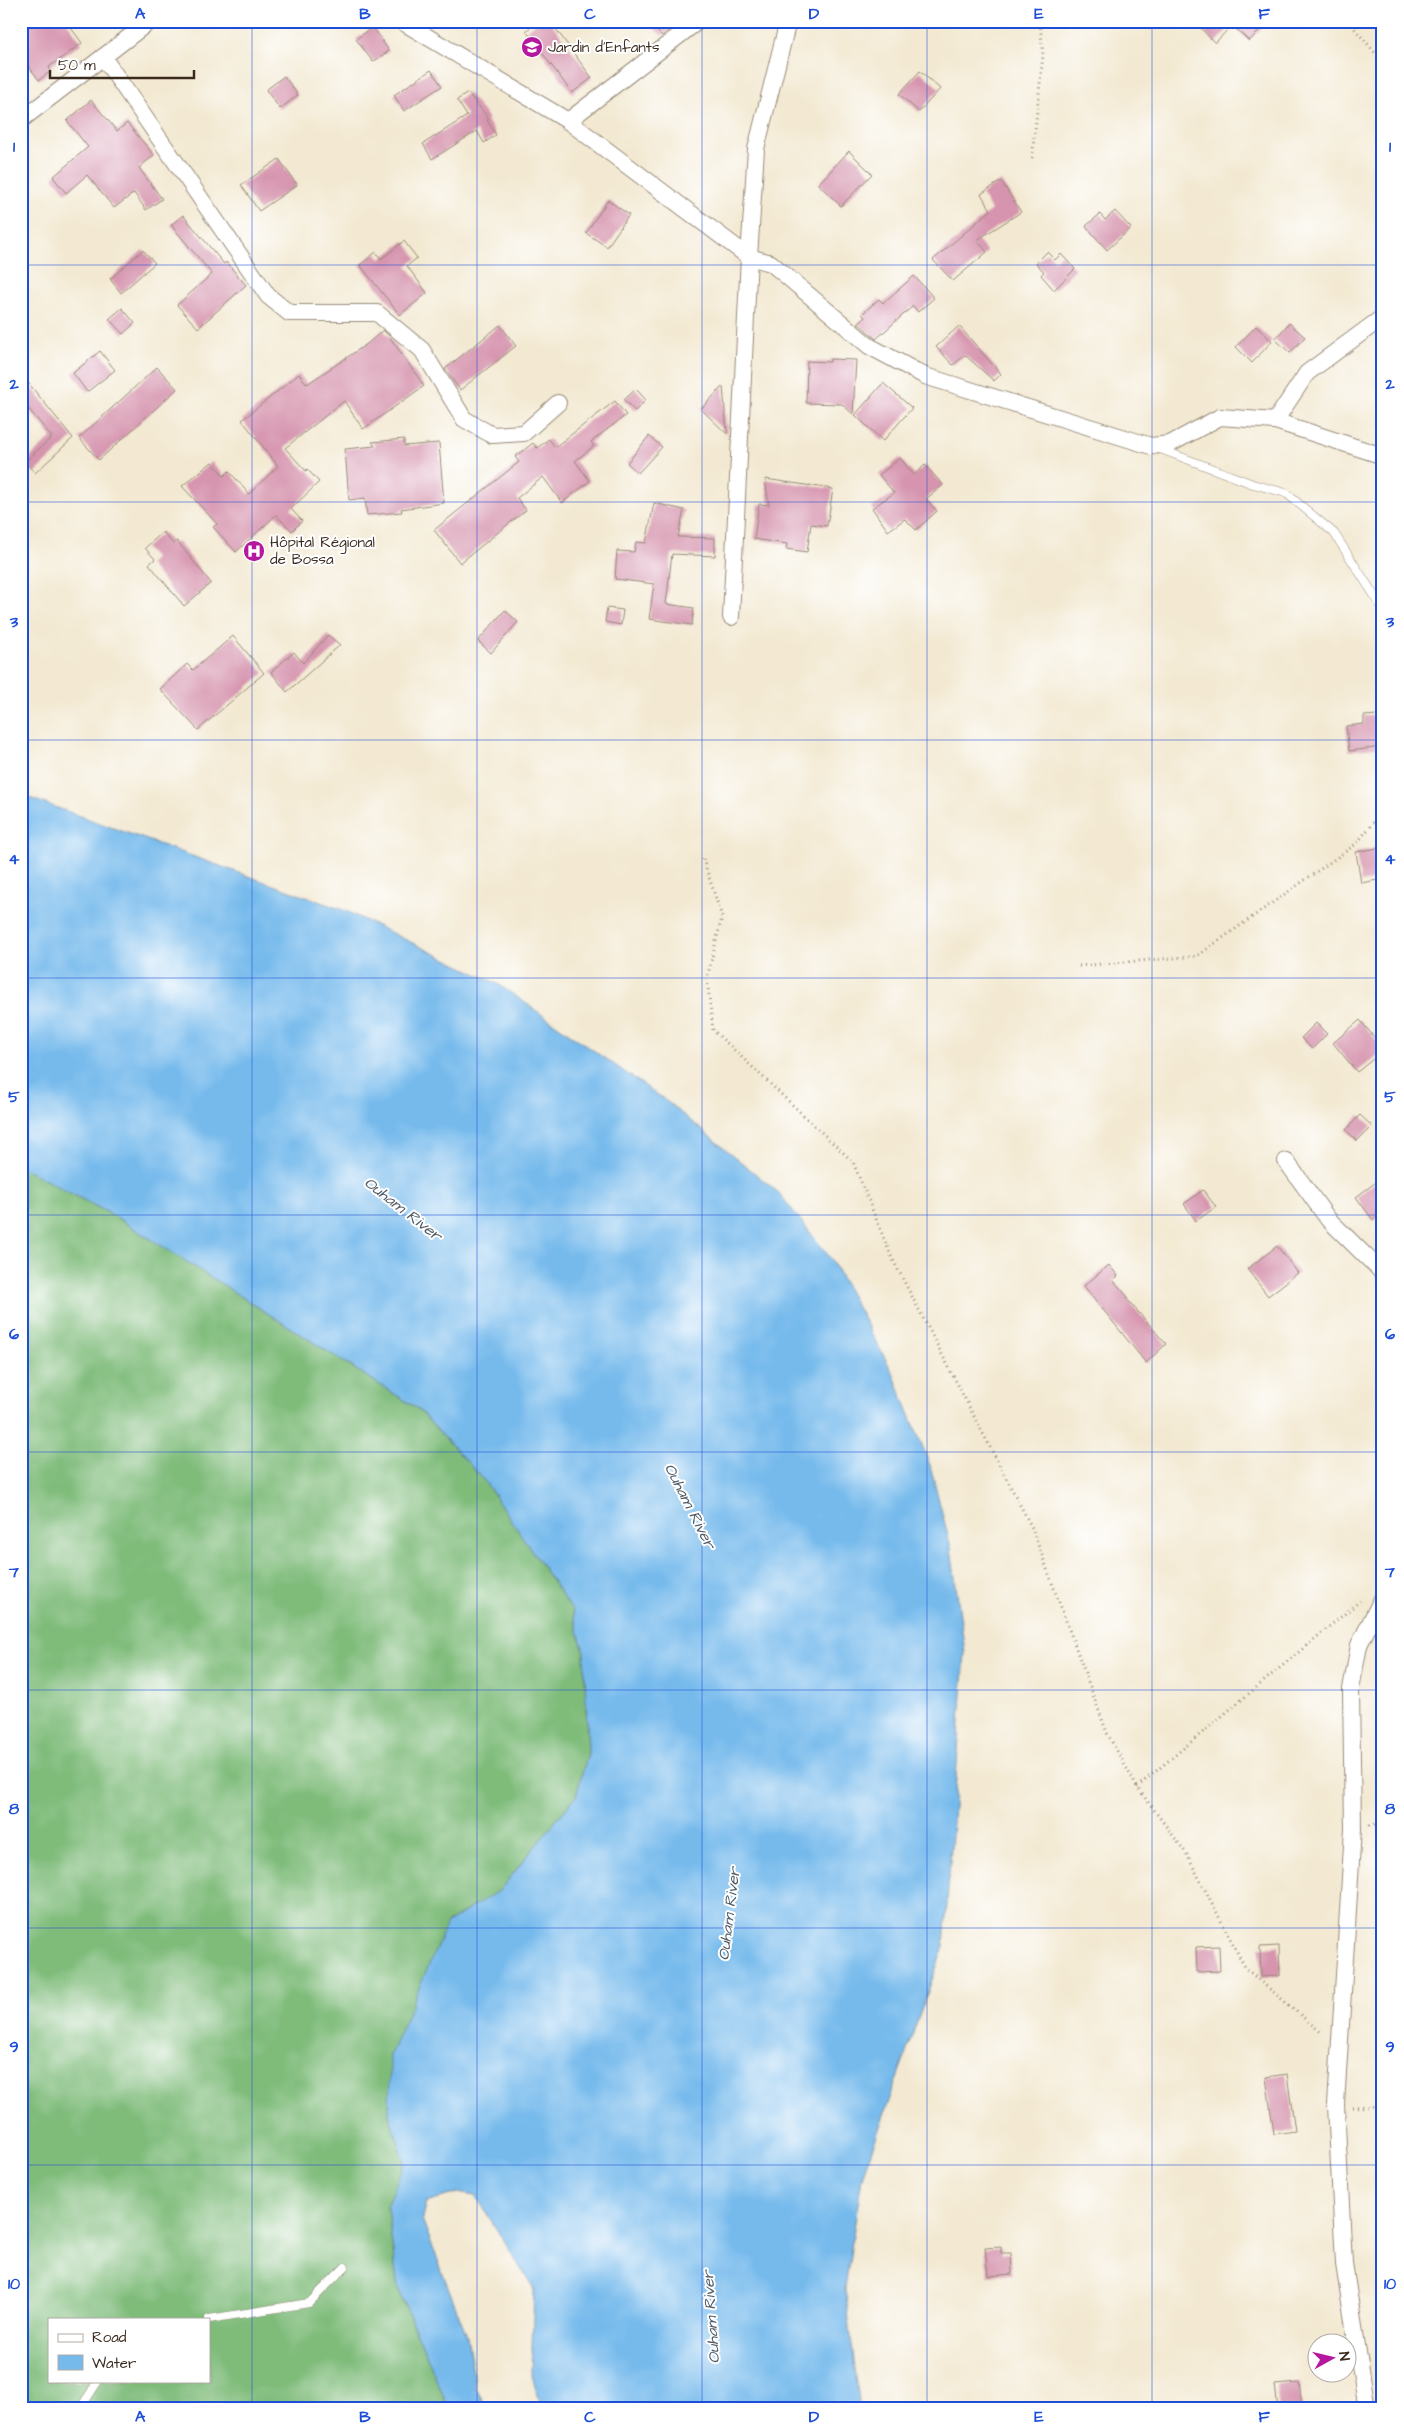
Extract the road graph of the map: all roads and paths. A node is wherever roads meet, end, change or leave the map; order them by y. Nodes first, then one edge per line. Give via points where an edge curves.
1 (150, 21) edge
2 (401, 21) edge
3 (698, 21) edge
4 (788, 21) edge
5 (1040, 21) edge
6 (1348, 21) edge
7 (103, 57) junction
8 (1383, 62) edge
9 (21, 120) edge
10 (568, 121) junction
11 (1032, 158) dead end
12 (749, 257) junction
13 (1383, 317) edge
14 (558, 403) dead end
15 (1275, 421) junction
16 (1151, 446) junction
17 (1383, 456) edge
18 (1383, 610) edge
19 (731, 617) dead end
20 (1383, 811) edge
21 (703, 859) dead end
22 (1079, 966) dead end
23 (1286, 1161) dead end
24 (1383, 1273) edge
25 (1383, 1597) edge
26 (1364, 1598) dead end
27 (1137, 1787) junction
28 (1340, 2048) junction
29 (1336, 2105) junction
30 (1383, 2106) edge
31 (346, 2267) dead end
32 (210, 2319) edge
33 (97, 2382) edge
34 (80, 2409) edge
35 (1367, 2409) edge

1 - 7 street
2 - 10 street
3 - 10 street
4 - 12 street via 756,149
5 - 11 path via 1043,55
6 - 8 path
7 - 9 street
7 - 14 street via 268,296 288,313 376,313 422,350 464,419 492,435 524,433
10 - 12 street
12 - 16 street via 771,263 869,346 925,376
12 - 19 street
13 - 15 street via 1307,373
15 - 16 street via 1220,417 1170,444
15 - 17 street
16 - 18 lane via 1286,493 1334,533
20 - 22 path via 1356,844 1197,956
21 - 27 path via 722,917 707,978 713,1030 853,1162 891,1256 1032,1528 1107,1733
23 - 24 street via 1328,1219
25 - 28 street via 1360,1645 1351,1689 1353,1829
26 - 27 path
27 - 28 path via 1186,1853 1246,1969
28 - 29 street
29 - 30 path
29 - 35 street via 1344,2264
31 - 32 lane via 309,2303
33 - 34 lane

